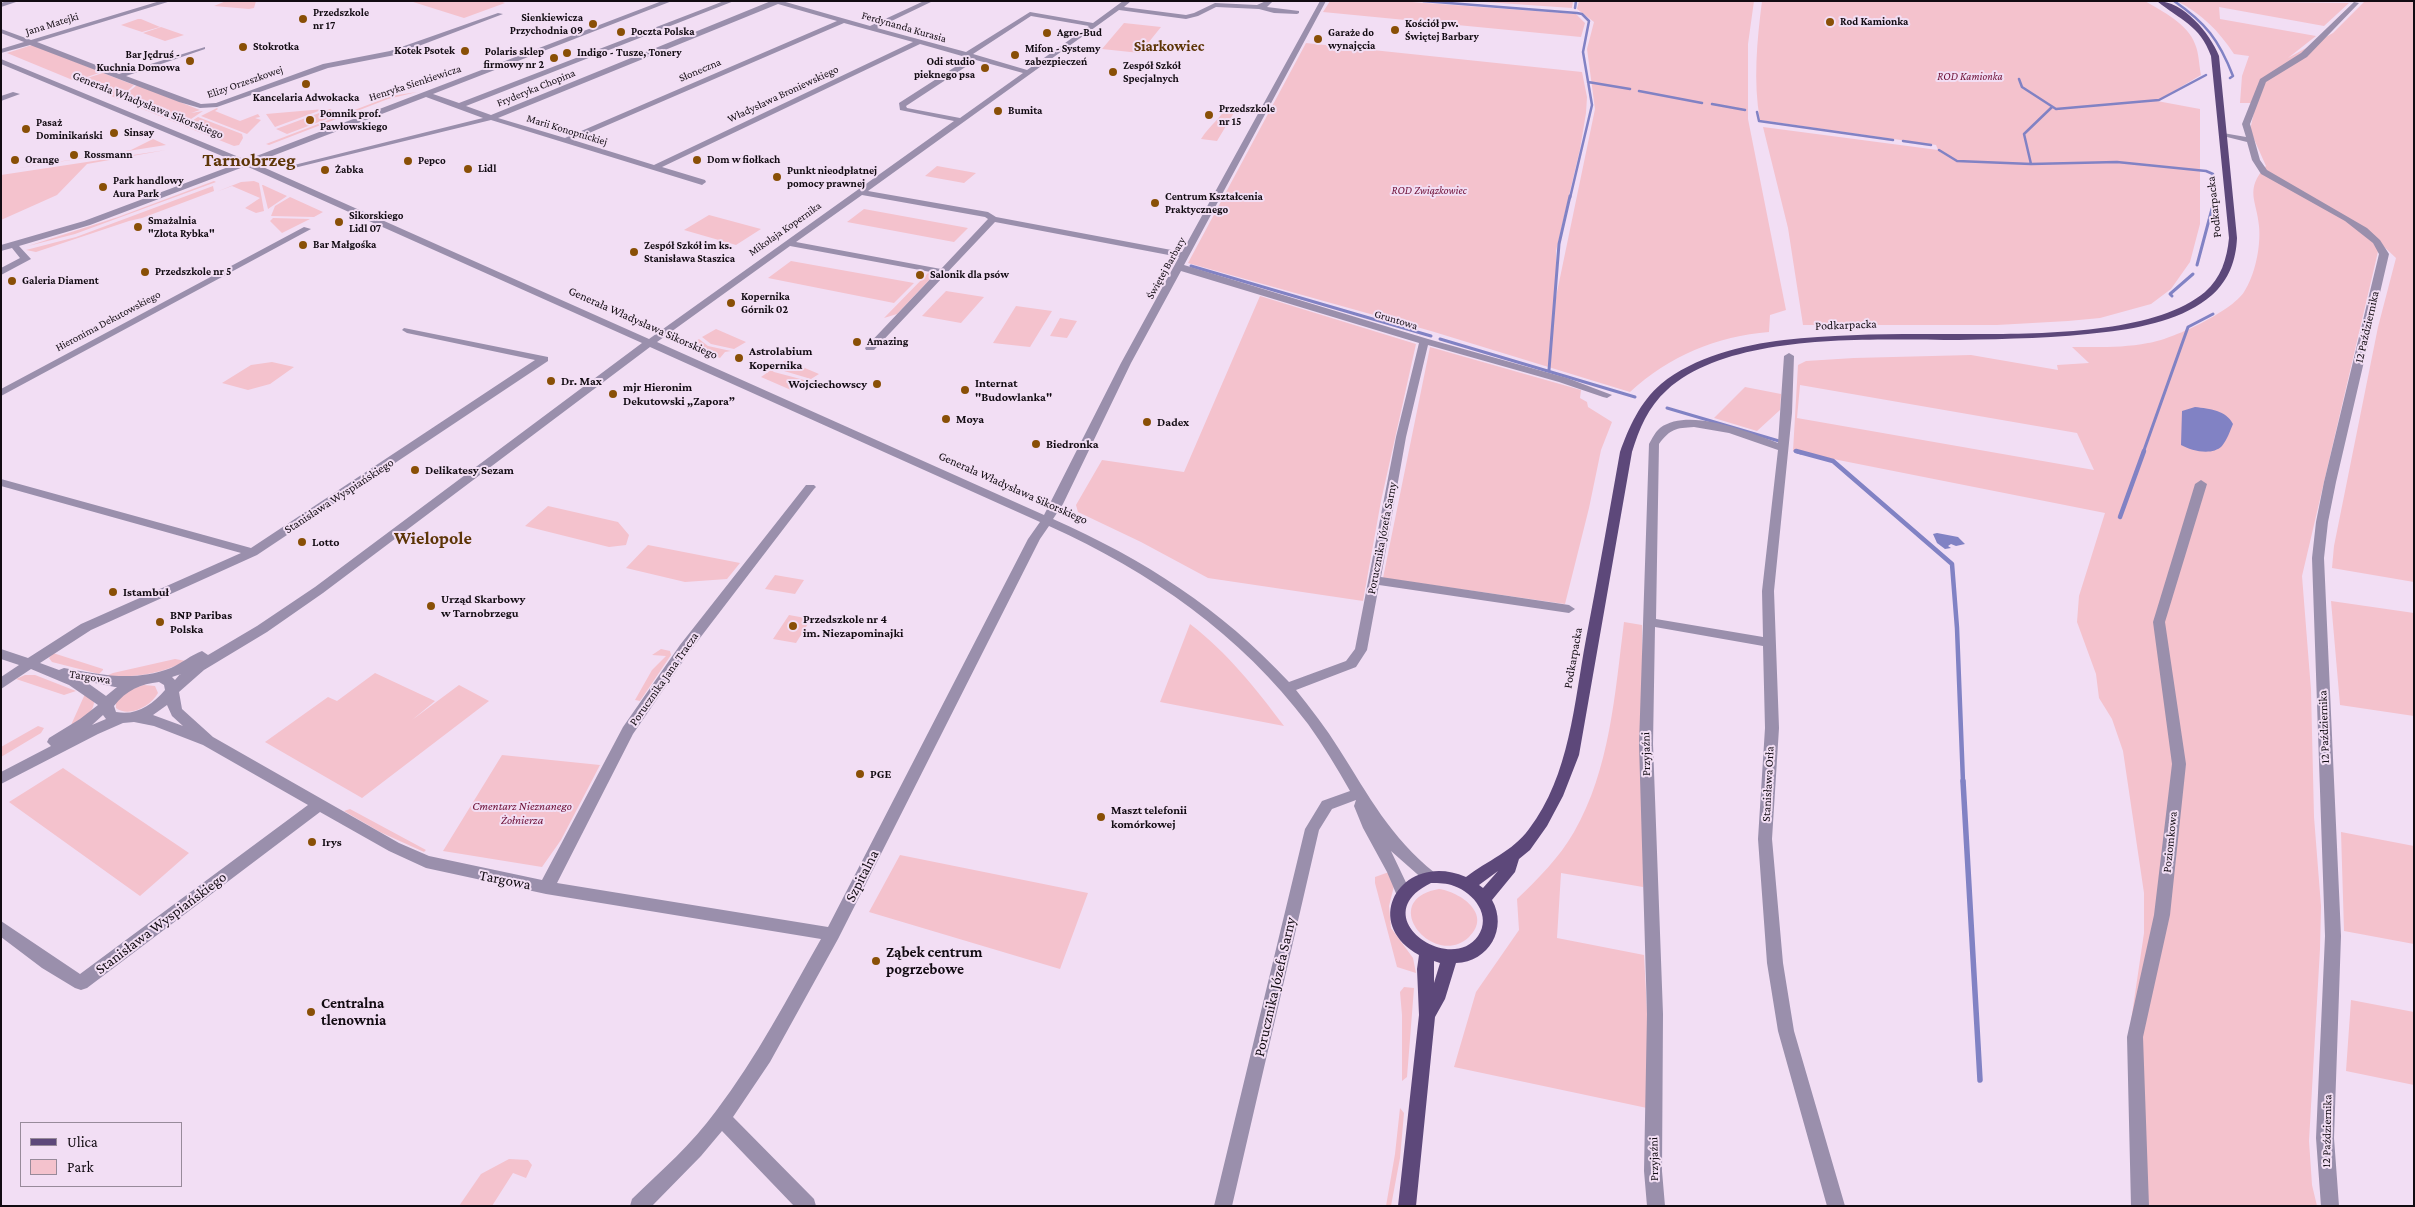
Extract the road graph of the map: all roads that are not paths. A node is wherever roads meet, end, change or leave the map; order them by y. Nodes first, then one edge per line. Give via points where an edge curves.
1 (16, 1) edge
2 (168, 1) edge
3 (670, 1) edge
4 (731, 1) edge
5 (930, 1) edge
6 (1128, 1) edge
7 (1270, 1) edge
8 (1323, 1) edge
9 (2160, 1) edge
10 (782, 2) edge
11 (2356, 3) dead end
12 (1, 5) edge
13 (1261, 7) junction
14 (1118, 8) junction
15 (1297, 12) dead end
16 (500, 14) dead end
17 (844, 20) junction
18 (1096, 25) junction
19 (871, 28) junction
20 (1, 31) edge
21 (921, 41) junction
22 (32, 42) junction
23 (203, 48) dead end
24 (1, 52) edge
25 (966, 55) junction
26 (975, 57) junction
27 (1, 62) edge
28 (1028, 72) junction
29 (118, 76) junction
30 (472, 76) junction
31 (16, 94) dead end
32 (426, 94) junction
33 (1, 99) edge
34 (458, 106) junction
35 (490, 118) junction
36 (960, 120) junction
37 (2223, 135) junction
38 (2250, 140) junction
39 (565, 141) junction
40 (242, 162) junction
41 (294, 166) dead end
42 (654, 168) junction
43 (702, 182) dead end
44 (860, 192) junction
45 (993, 219) junction
46 (306, 229) dead end
47 (787, 243) junction
48 (14, 245) junction
49 (1, 248) edge
50 (1185, 255) junction
51 (1179, 267) junction
52 (1, 272) edge
53 (944, 272) junction
54 (407, 330) dead end
55 (1424, 341) junction
56 (649, 343) junction
57 (870, 348) dead end
58 (1789, 356) dead end
59 (1, 393) edge
60 (1608, 395) dead end
61 (1783, 448) junction
62 (1, 482) edge
63 (2201, 484) dead end
64 (810, 487) dead end
65 (1046, 520) junction
66 (382, 542) junction
67 (252, 552) junction
68 (1374, 580) junction
69 (1569, 609) dead end
70 (1649, 622) junction
71 (1768, 642) junction
72 (1, 654) edge
73 (30, 664) junction
74 (45, 670) junction
75 (156, 678) junction
76 (135, 682) junction
77 (1, 684) edge
78 (1286, 688) junction
79 (171, 692) junction
80 (108, 705) junction
81 (127, 718) junction
82 (208, 741) junction
83 (1, 778) edge
84 (1358, 794) junction
85 (319, 805) junction
86 (1512, 857) junction
87 (1430, 878) junction
88 (1468, 885) junction
89 (546, 888) junction
90 (1403, 893) junction
91 (1484, 898) junction
92 (1, 928) edge
93 (832, 934) junction
94 (1428, 952) junction
95 (1450, 957) junction
96 (1427, 1015) junction
97 (722, 1118) junction
98 (639, 1206) edge
99 (807, 1206) edge
100 (1224, 1206) edge
101 (1407, 1206) edge
102 (1656, 1206) edge
103 (1836, 1206) edge
104 (2140, 1206) edge
105 (2330, 1206) edge

1 - 12 street
2 - 22 street, Jana Matejki
3 - 30 street, Henryka Sienkiewicza
4 - 34 street
5 - 19 street
6 - 14 street, Mikołaja Kopernika
7 - 13 street
8 - 50 street, Świętej Barbary
9 - 37 main road, Podkarpacka via 2193,23 2212,48
10 - 17 street, Ferdynanda Kurasia
10 - 35 street, Fryderyka Chopina
11 - 38 street via 2304,55 2263,82 2246,124
13 - 14 street via 1211,6 1191,16
13 - 15 street
14 - 18 street, Mikołaja Kopernika
16 - 29 street, Elizy Orzeszkowej via 392,52 326,66 210,106 200,106
17 - 19 street, Ferdynanda Kurasia
17 - 39 street, Słoneczna
18 - 25 street via 1030,14
18 - 28 street, Mikołaja Kopernika
19 - 21 street, Ferdynanda Kurasia
20 - 22 street, Elizy Orzeszkowej
21 - 25 street, Ferdynanda Kurasia
21 - 42 street, Władysława Broniewskiego
22 - 24 street, Jana Matejki
22 - 29 street, Elizy Orzeszkowej
23 - 29 street
25 - 26 street, Ferdynanda Kurasia
26 - 28 street, Ferdynanda Kurasia
26 - 36 street via 902,105 904,110
27 - 40 street, Generała Władysława Sikorskiego
28 - 36 street, Mikołaja Kopernika
30 - 32 street, Henryka Sienkiewicza
30 - 40 street, Henryka Sienkiewicza via 382,105
31 - 33 street
32 - 34 street, Marii Konopnickiej
32 - 40 street, Henryka Sienkiewicza
34 - 35 street, Marii Konopnickiej
35 - 39 street, Marii Konopnickiej
35 - 41 street, Fryderyka Chopina
36 - 44 street, Mikołaja Kopernika
37 - 38 street
37 - 86 main road, Podkarpacka via 2233,238 2230,262 2222,278 2209,292 2174,312 2133,325 2079,332 1820,340 1767,346 1705,363 1679,377 1653,397 1626,452 1572,755 1549,810 1524,846
38 - 105 street, 12 Października via 2256,160 2264,172 2365,230 2382,247 2384,254 2330,482 2318,558 2333,936 2325,1138
39 - 42 street, Marii Konopnickiej
40 - 48 street, Henryka Sienkiewicza via 87,223
40 - 56 street, Generała Władysława Sikorskiego
42 - 43 street, Marii Konopnickiej
44 - 45 street via 988,215
44 - 47 street, Mikołaja Kopernika
45 - 50 street
45 - 53 street
46 - 59 street, Hieronima Dekutowskiego
47 - 53 street
47 - 56 street, Mikołaja Kopernika
48 - 49 street, Henryka Sienkiewicza
48 - 52 street via 26,259
50 - 51 street, Świętej Barbary
51 - 55 street, Gruntowa
51 - 65 street, Świętej Barbary
53 - 57 street
54 - 67 street, Stanisława Wyspiańskiego via 544,359
55 - 60 street, Gruntowa
55 - 68 street, Porucznika Józefa Sarny via 1401,437
56 - 65 street, Generała Władysława Sikorskiego
56 - 66 street
58 - 61 street, Stanisława Orła
61 - 70 street, Przyjaźni via 1697,423 1671,426 1656,437
61 - 71 street, Stanisława Orła via 1768,591
62 - 67 street
63 - 104 street, Poziomkowa via 2159,622 2179,764 2162,915 2135,1037
64 - 89 street, Porucznika Jana Tracza via 685,648 628,731
65 - 78 street, Generała Władysława Sikorskiego via 1116,553 1187,596 1236,635
65 - 93 street, Szpitalna
66 - 75 street via 222,644 178,670
66 - 79 street via 311,596 201,665
67 - 73 street, Stanisława Wyspiańskiego via 86,627
68 - 69 street
68 - 78 street, Porucznika Józefa Sarny via 1357,659
70 - 71 street
70 - 102 street, Przyjaźni via 1646,744 1655,1014 1653,1171
71 - 103 street, Stanisława Orła via 1772,728 1765,839 1775,963 1786,1031
72 - 73 street, Targowa
73 - 74 street, Targowa
73 - 77 street, Stanisława Wyspiańskiego
74 - 76 street, Targowa via 114,682
74 - 80 street, Targowa via 100,695
75 - 76 street
75 - 79 street via 168,681
76 - 80 street via 116,693
78 - 84 street, Generała Władysława Sikorskiego via 1313,720
79 - 81 street via 154,709
79 - 82 street, Targowa via 177,712
80 - 81 street, Targowa via 110,715
80 - 83 street
81 - 82 street, Targowa via 156,721
81 - 83 street via 93,730
82 - 85 street, Targowa
84 - 87 street, Generała Władysława Sikorskiego via 1399,850
84 - 90 street, Generała Władysława Sikorskiego via 1364,815 1399,877
84 - 100 street, Porucznika Józefa Sarny via 1327,805 1312,829
85 - 89 street, Targowa via 426,862
85 - 92 street, Stanisława Wyspiańskiego via 81,983
86 - 88 main road, Podkarpacka
86 - 91 main road, Podkarpacka via 1507,873
87 - 88 main road via 1450,878
87 - 90 main road via 1419,881
88 - 91 main road
89 - 93 street, Targowa
90 - 94 main road via 1398,905 1398,919 1408,938
91 - 95 main road via 1492,925 1488,938 1466,955
93 - 97 street, Szpitalna via 764,1056
94 - 95 main road
94 - 96 main road via 1425,969
95 - 96 main road via 1437,999
96 - 101 main road
97 - 98 street, Szpitalna
97 - 99 street

